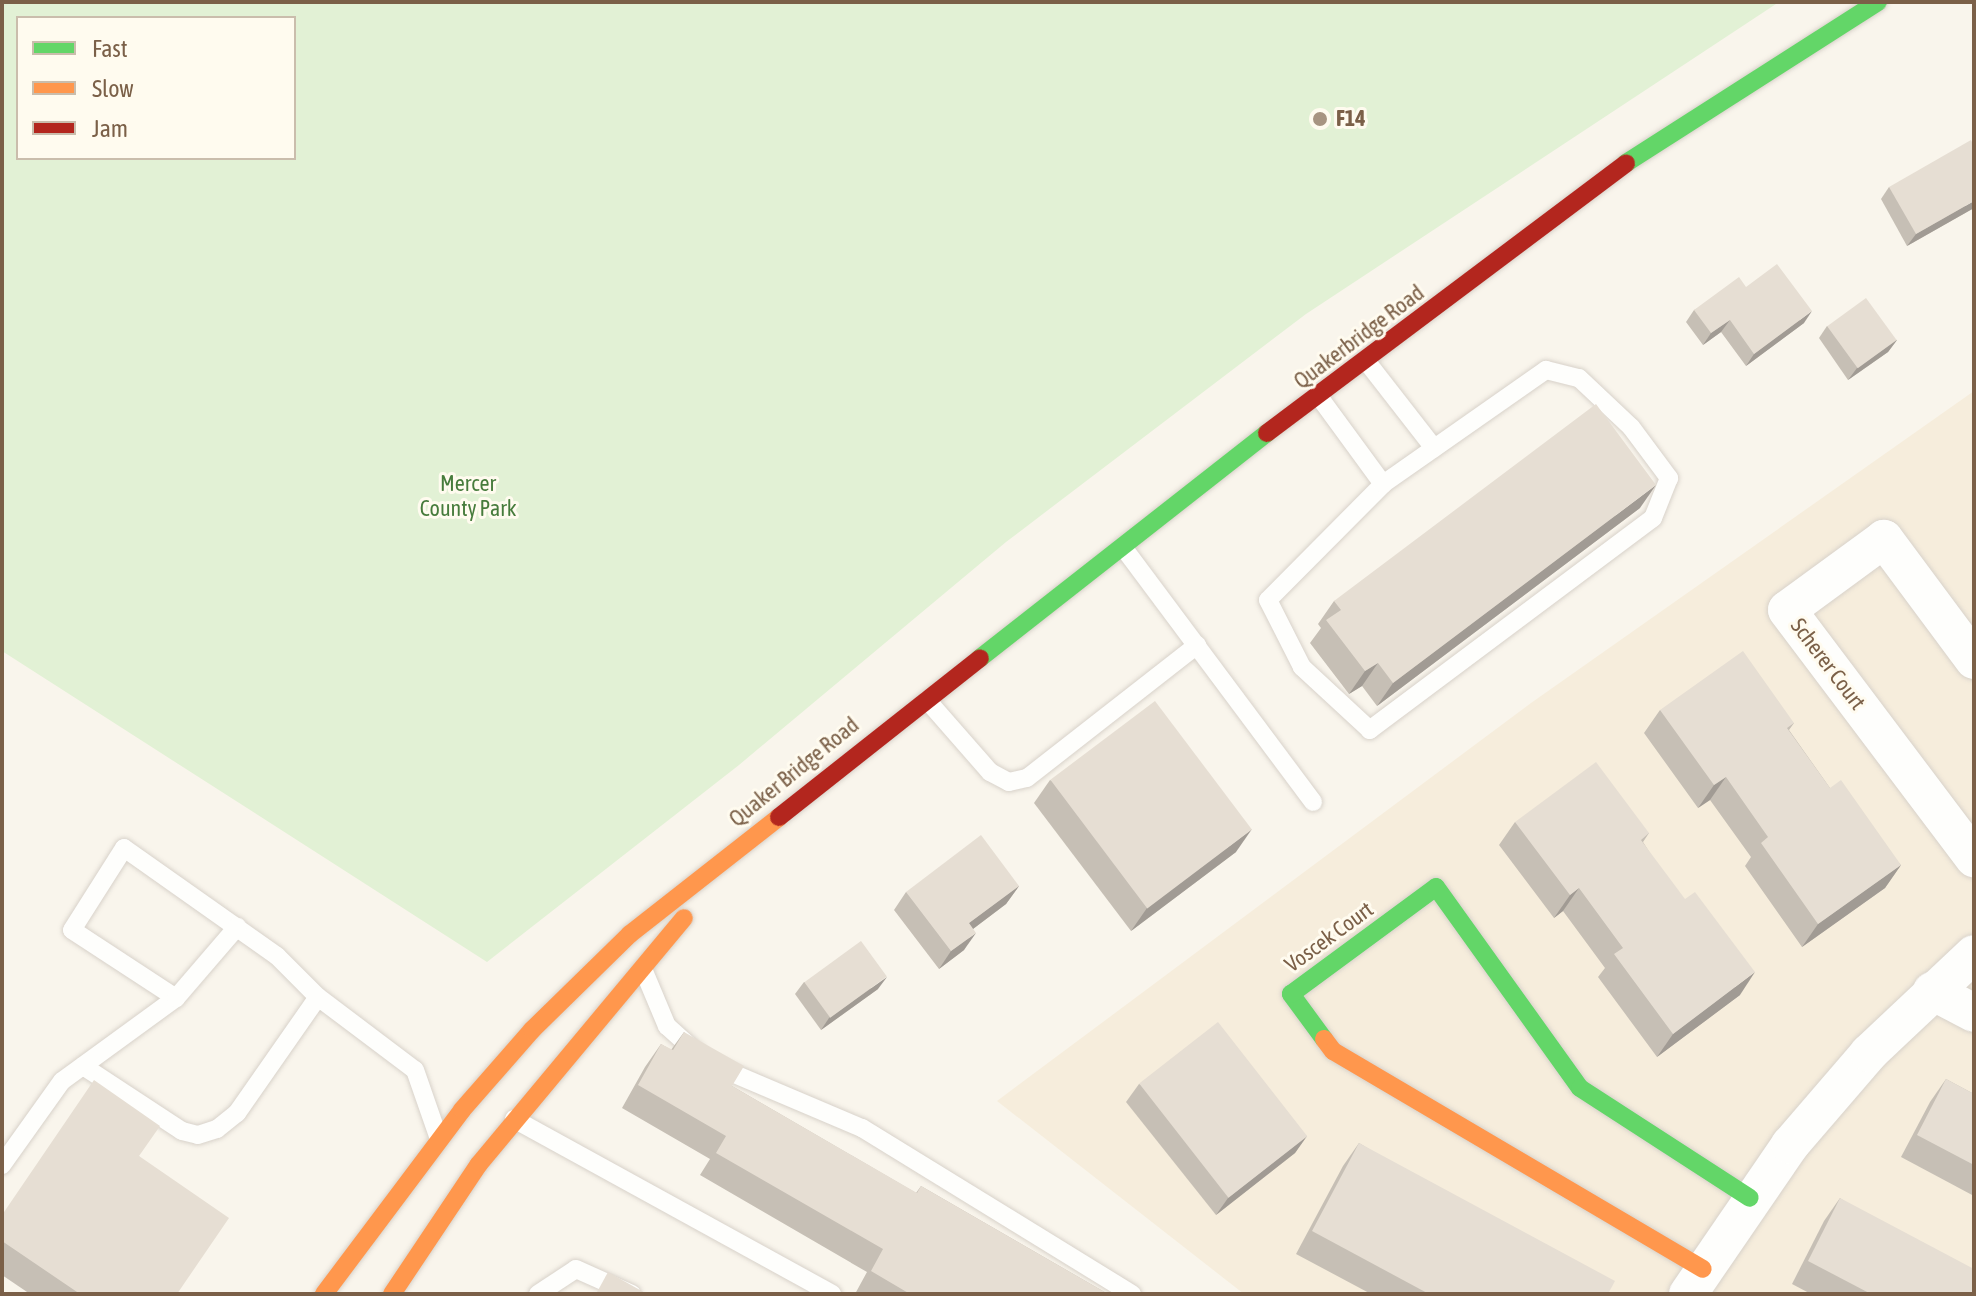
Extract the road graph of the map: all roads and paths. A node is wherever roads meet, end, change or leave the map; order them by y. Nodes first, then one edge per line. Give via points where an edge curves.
1 (1878, 2) edge
2 (1367, 362) junction
3 (1320, 398) junction
4 (1434, 448) junction
5 (1383, 484) junction
6 (1123, 547) junction
7 (1197, 645) junction
8 (1974, 660) edge
9 (925, 698) junction
10 (883, 730) junction
11 (1313, 802) dead end
12 (1974, 858) edge
13 (237, 927) junction
14 (1974, 954) edge
15 (642, 967) junction
16 (1932, 991) junction
17 (318, 997) junction
18 (176, 998) junction
19 (1974, 1013) edge
20 (83, 1066) junction
21 (514, 1119) junction
22 (439, 1138) junction
23 (2, 1165) edge
24 (1750, 1198) junction
25 (1696, 1282) edge
26 (324, 1294) edge
27 (392, 1294) edge
28 (538, 1294) edge
29 (632, 1294) edge
30 (832, 1294) edge
31 (1132, 1294) edge

1 - 2 main road, Quakerbridge Road via 1621,167
2 - 3 main road, Quakerbridge Road
2 - 4 lane
3 - 5 lane
3 - 6 main road, Quakerbridge Road via 1253,443
4 - 5 lane
4 - 5 lane via 1546,370 1579,378 1631,427 1669,478 1653,518 1370,730 1302,667 1268,600
6 - 7 lane
6 - 9 main road, Quakerbridge Road
7 - 9 lane via 1027,778 1009,782 990,772
7 - 11 lane
8 - 12 street, Scherer Court via 1884,539 1787,610
9 - 10 main road, Quakerbridge Road
10 - 15 main road, Quaker Bridge Road via 753,845
10 - 22 main road, Quaker Bridge Road via 630,934 532,1030
13 - 17 lane via 277,956
13 - 18 lane
13 - 18 lane via 124,848 72,930
14 - 16 street
15 - 21 main road, Quaker Bridge Road
15 - 31 lane via 667,1026 686,1047 725,1071 862,1128
16 - 19 street
16 - 24 street via 1869,1053
17 - 20 lane via 237,1113 217,1129 198,1135 128,1099
17 - 22 lane via 415,1070
18 - 20 lane
20 - 23 lane via 62,1081
21 - 27 main road, Quaker Bridge Road
21 - 30 lane
22 - 26 main road, Quaker Bridge Road
24 - 25 street
24 - 25 main road, Voscek Court via 1580,1088 1436,887 1291,994 1333,1051
28 - 29 lane via 576,1269

